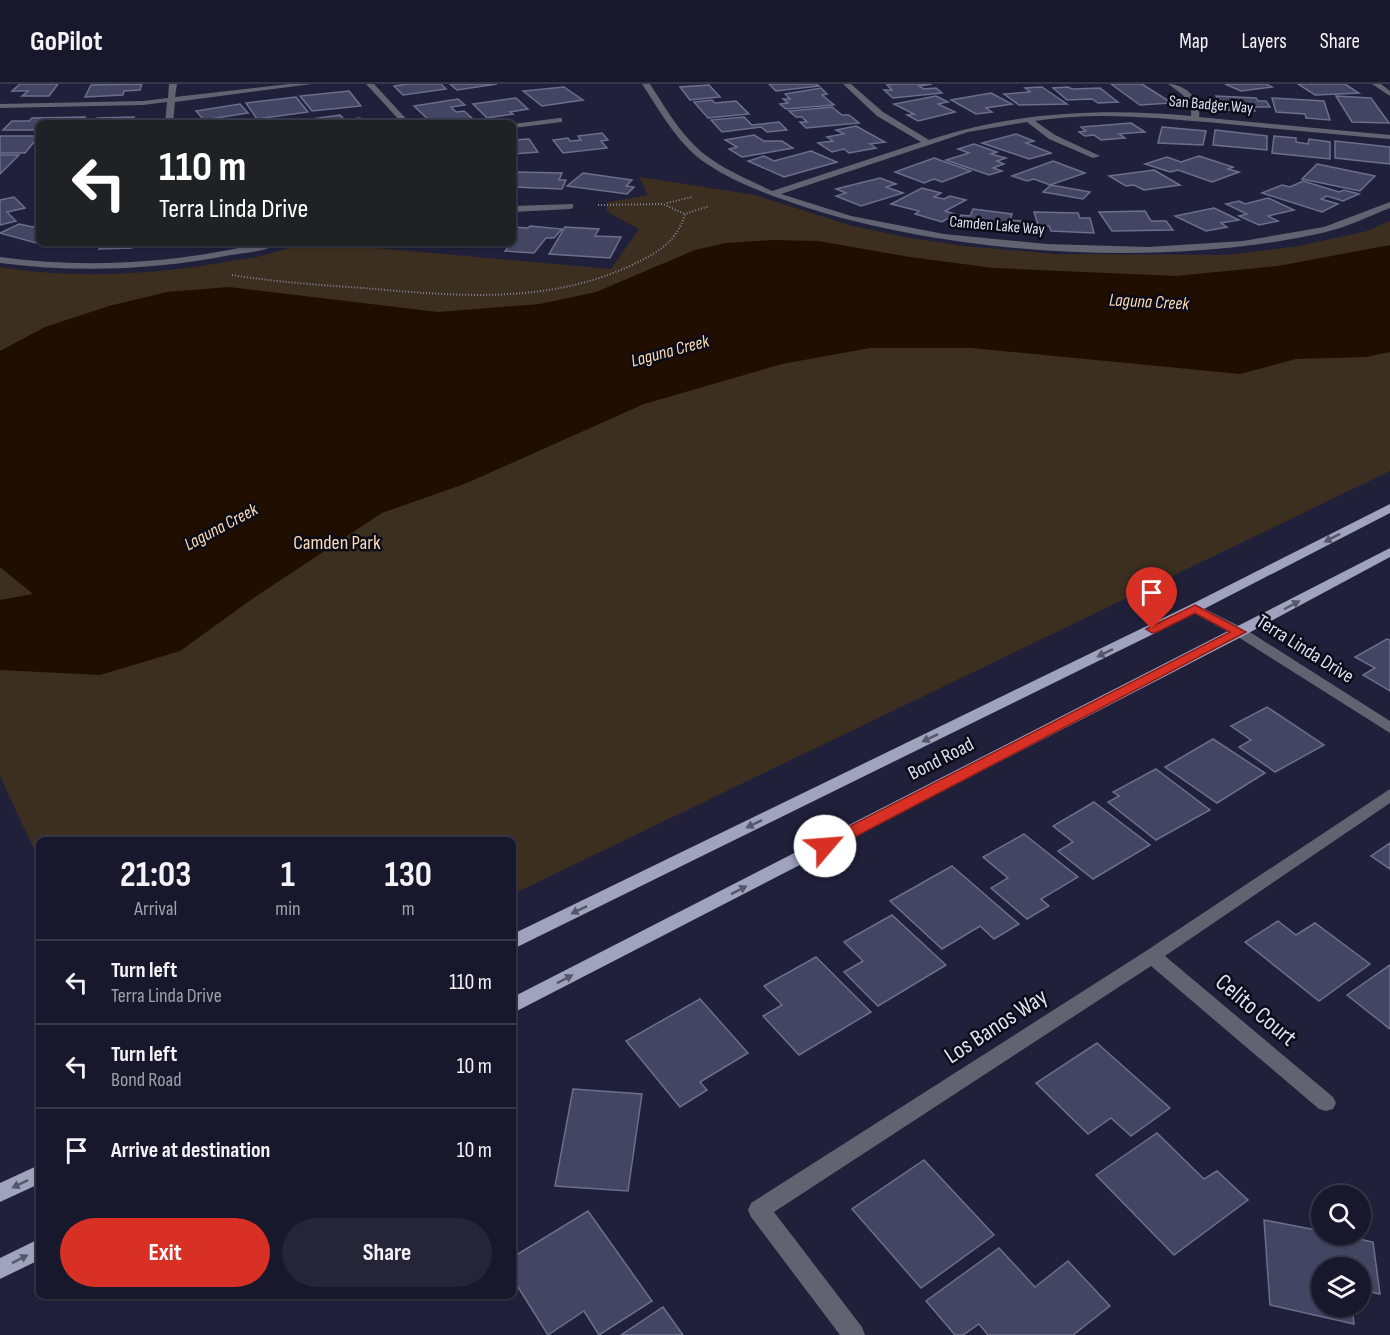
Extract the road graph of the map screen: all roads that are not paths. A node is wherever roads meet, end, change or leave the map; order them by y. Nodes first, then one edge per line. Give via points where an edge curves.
1 (173, 84) edge
2 (308, 84) edge
3 (370, 84) edge
4 (646, 84) edge
5 (847, 84) edge
6 (1172, 84) edge
7 (1376, 84) edge
8 (1390, 94) edge
9 (171, 101) junction
10 (2, 107) edge
11 (1195, 118) junction
12 (1028, 119) junction
13 (169, 120) edge
14 (403, 120) edge
15 (559, 120) dead end
16 (516, 126) edge
17 (1390, 137) edge
18 (927, 143) junction
19 (1096, 156) dead end
20 (772, 194) junction
21 (1390, 205) edge
22 (570, 206) dead end
23 (516, 209) edge
24 (260, 246) edge
25 (0, 260) edge
26 (1390, 507) edge
27 (1390, 552) edge
28 (1195, 608) junction
29 (1240, 632) junction
30 (1390, 728) edge
31 (1390, 795) edge
32 (516, 941) edge
33 (1152, 956) junction
34 (516, 1004) edge
35 (1326, 1103) dead end
36 (36, 1175) edge
37 (0, 1193) edge
38 (36, 1251) edge
39 (0, 1269) edge
40 (854, 1335) edge

1 - 9 street
2 - 9 street
3 - 14 street
4 - 20 street, Camden Lake Way via 693,149 728,174
5 - 18 street via 888,120
6 - 11 street via 1193,100
7 - 8 street
9 - 10 street
9 - 13 street
11 - 12 street, San Badger Way via 1109,114
11 - 17 street, San Badger Way
12 - 18 street, San Badger Way via 984,126
12 - 19 street via 1052,137
15 - 16 street
18 - 20 street, San Badger Way
20 - 21 street, Camden Lake Way via 843,217 924,234 1013,244 1135,249 1216,247 1292,238 1351,223
22 - 23 street
24 - 25 street via 212,256 135,264 54,265
26 -> 28 main road, Bond Road
29 -> 27 main road, Bond Road
28 - 29 street, Terra Linda Drive
28 -> 32 main road, Bond Road
29 - 30 street, Terra Linda Drive
34 -> 29 main road, Bond Road
31 - 33 street, Los Banos Way
33 - 35 street, Celito Court
33 - 40 street, Los Banos Way via 759,1210
36 -> 37 main road
39 -> 38 main road

